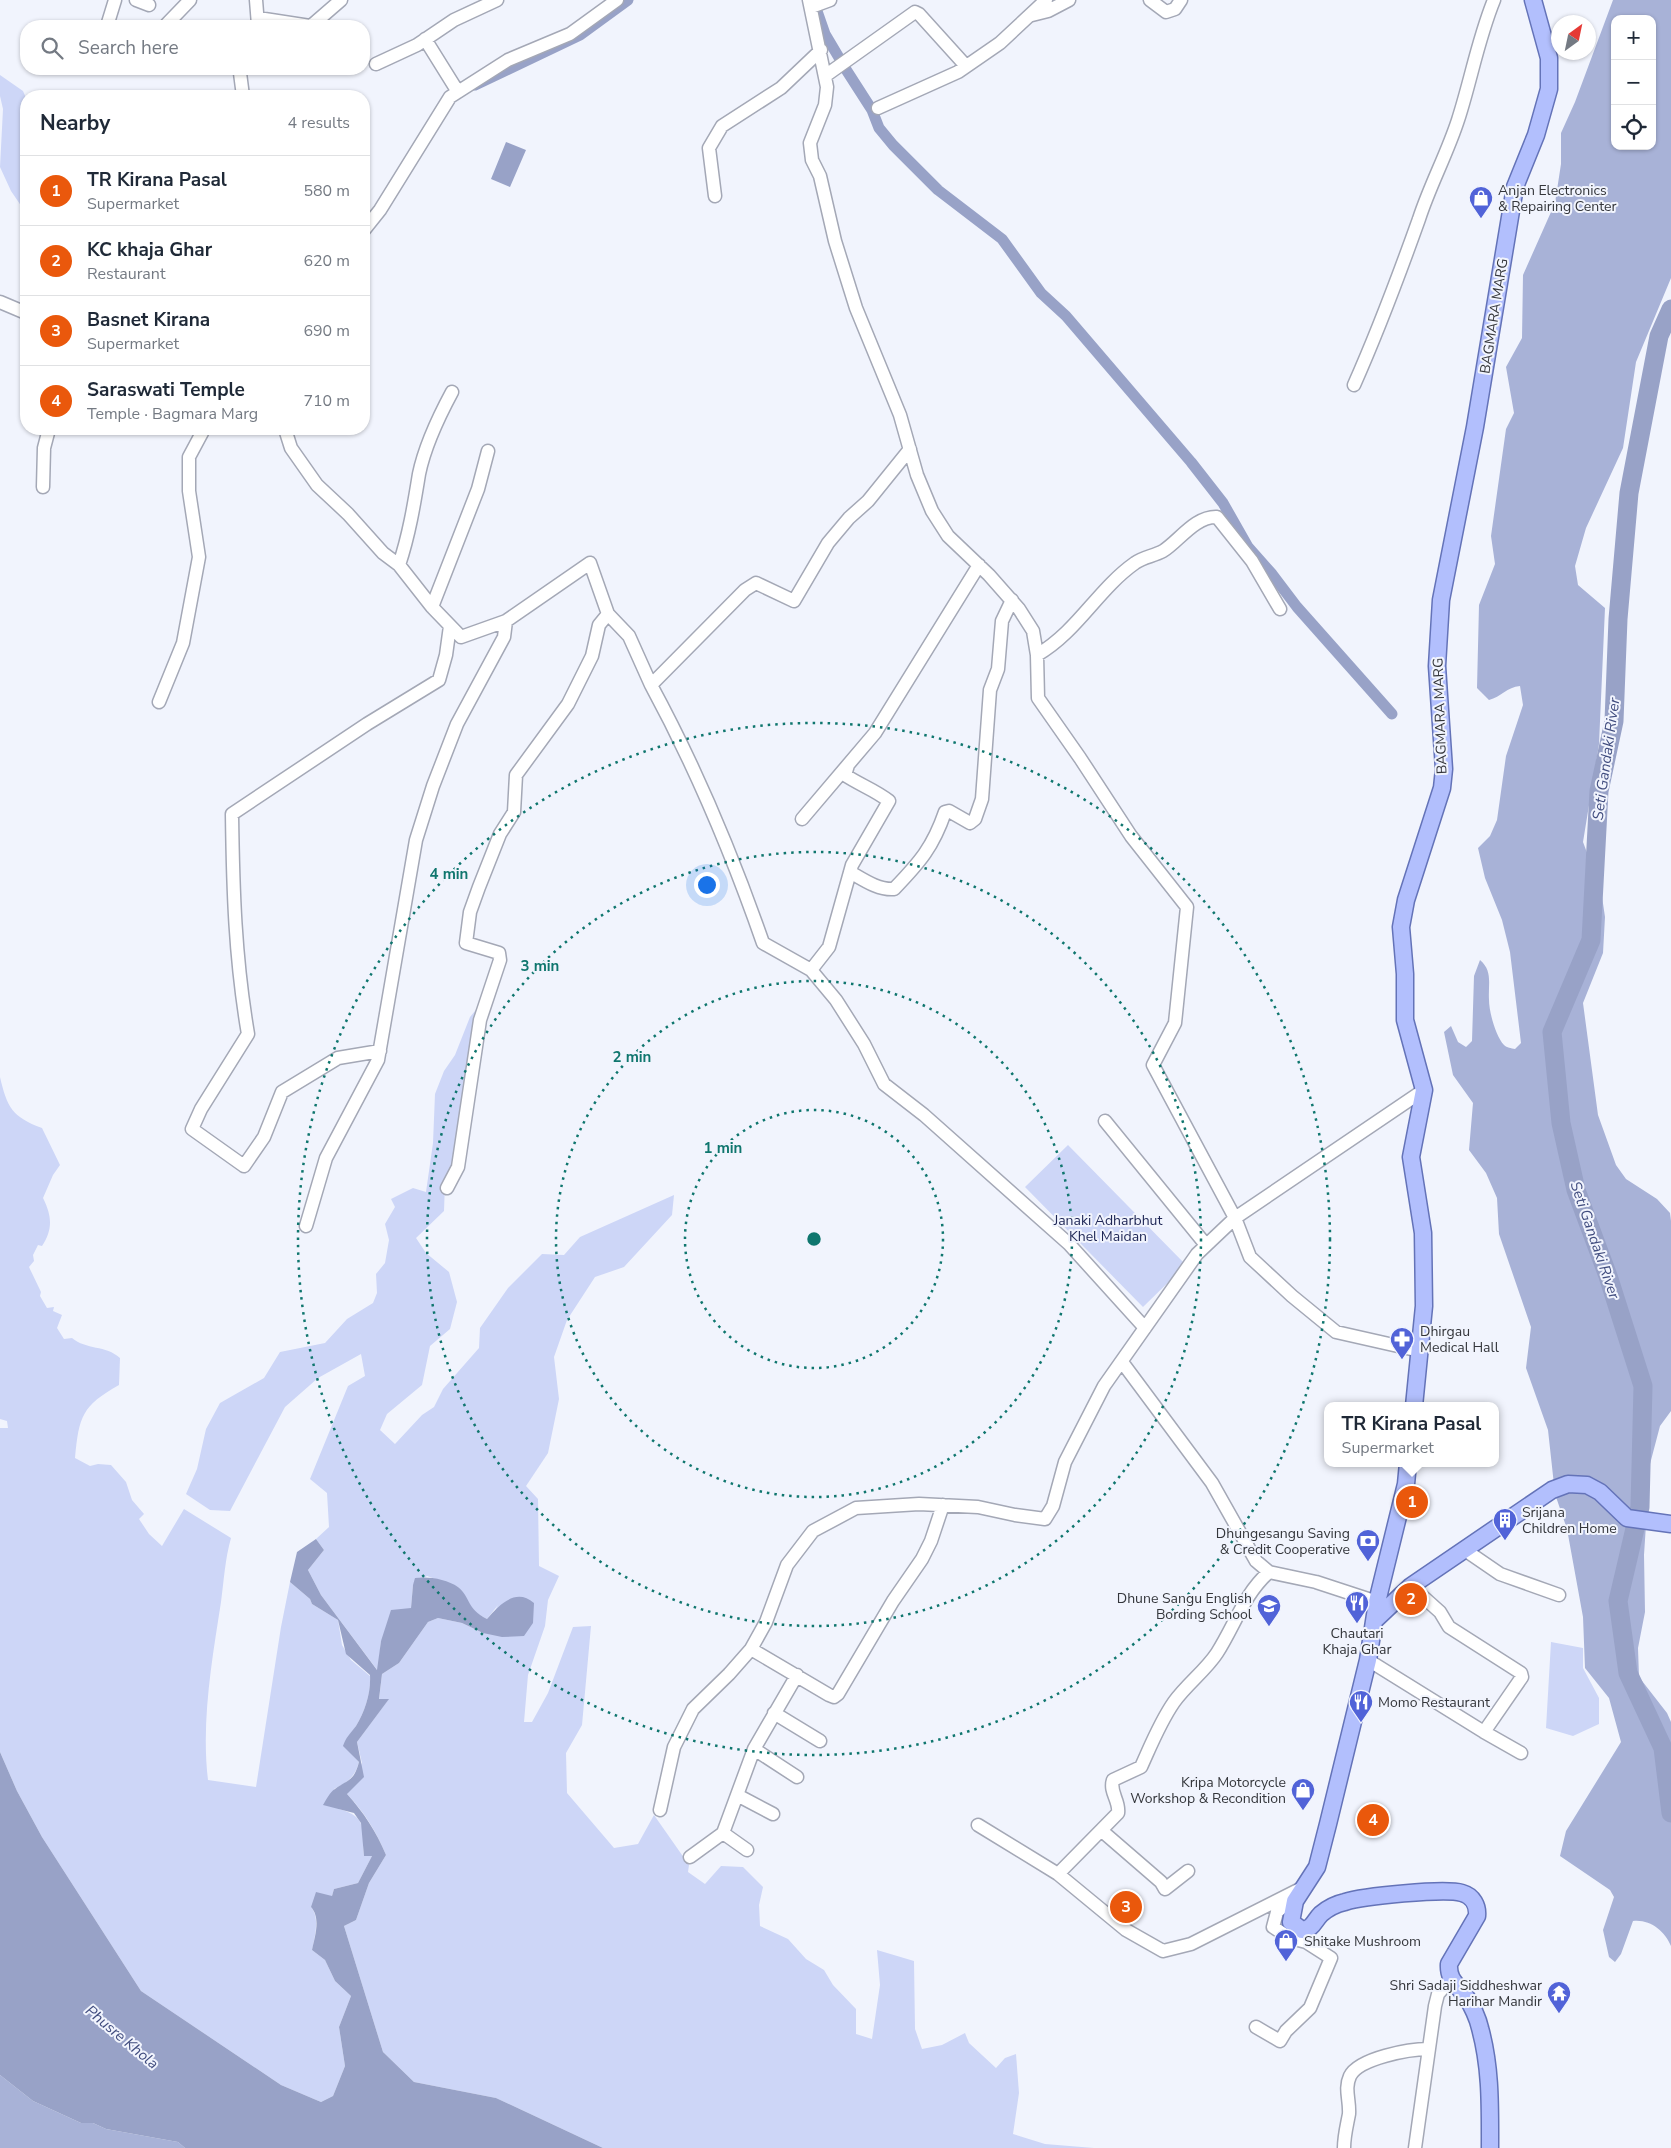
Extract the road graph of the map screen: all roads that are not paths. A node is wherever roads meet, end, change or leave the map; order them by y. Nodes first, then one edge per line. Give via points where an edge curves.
1 (115, 0) edge
2 (136, 0) edge
3 (190, 0) edge
4 (256, 0) edge
5 (341, 0) edge
6 (497, 0) edge
7 (617, 0) edge
8 (830, 0) edge
9 (1046, 0) edge
10 (1069, 0) edge
11 (1150, 0) edge
12 (1181, 0) edge
13 (1494, 0) edge
14 (1533, 0) edge
15 (810, 4) edge
16 (149, 5) dead end
17 (1029, 16) junction
18 (109, 20) edge
19 (171, 20) edge
20 (258, 20) edge
21 (317, 20) edge
22 (425, 40) junction
23 (821, 50) junction
24 (376, 64) dead end
25 (966, 66) junction
26 (240, 75) edge
27 (825, 76) junction
28 (242, 90) edge
29 (458, 92) junction
30 (878, 108) dead end
31 (715, 196) dead end
32 (370, 222) edge
33 (0, 302) edge
34 (20, 310) edge
35 (1354, 386) dead end
36 (452, 392) dead end
37 (47, 435) edge
38 (201, 435) edge
39 (287, 435) edge
40 (910, 449) junction
41 (488, 451) dead end
42 (43, 488) dead end
43 (399, 565) junction
44 (979, 565) junction
45 (1012, 600) junction
46 (432, 607) junction
47 (1280, 609) dead end
48 (608, 614) junction
49 (506, 621) junction
50 (450, 626) junction
51 (1037, 655) junction
52 (651, 685) junction
53 (159, 702) dead end
54 (848, 765) junction
55 (802, 819) dead end
56 (850, 872) junction
57 (811, 970) junction
58 (380, 1051) junction
59 (1424, 1090) junction
60 (1105, 1121) dead end
61 (447, 1188) dead end
62 (1235, 1218) junction
63 (306, 1226) dead end
64 (1206, 1246) junction
65 (1145, 1328) junction
66 (1420, 1351) junction
67 (1122, 1362) junction
68 (1414, 1402) edge
69 (1408, 1467) edge
70 (943, 1505) junction
71 (1671, 1524) edge
72 (1465, 1550) junction
73 (1269, 1572) junction
74 (1411, 1586) junction
75 (1559, 1595) dead end
76 (1377, 1602) junction
77 (1376, 1619) junction
78 (750, 1649) junction
79 (1368, 1660) junction
80 (797, 1675) junction
81 (774, 1712) junction
82 (1484, 1732) junction
83 (820, 1741) dead end
84 (754, 1749) junction
85 (1520, 1753) dead end
86 (797, 1777) dead end
87 (737, 1795) junction
88 (660, 1810) dead end
89 (773, 1814) dead end
90 (978, 1825) dead end
91 (1102, 1832) junction
92 (723, 1833) junction
93 (747, 1850) dead end
94 (690, 1857) dead end
95 (1188, 1871) dead end
96 (1058, 1874) junction
97 (1302, 1888) junction
98 (1451, 1979) junction
99 (1256, 2028) dead end
100 (1428, 2049) junction
101 (1344, 2148) edge
102 (1415, 2148) edge
103 (1490, 2148) edge

1 - 18 street
2 - 16 street
3 - 19 street
4 - 20 street
5 - 21 street
6 - 22 street via 454,20
7 - 29 street via 570,34 508,60
8 - 15 street
9 - 17 street
10 - 17 street
11 - 12 street via 1166,12 1175,9
13 - 35 street via 1451,142
14 - 59 main road, BAGMARA MARG via 1549,58 1549,89 1536,135 1515,187 1475,427 1441,600 1436,666 1444,769 1442,788 1406,900 1401,927 1405,1020
15 - 23 street
17 - 25 street via 1000,43
22 - 24 street
22 - 29 street
23 - 27 street
23 - 31 street via 781,88 722,126 709,148
25 - 27 street via 915,12
25 - 30 street
26 - 28 street
27 - 40 street via 825,105 810,143 812,160 820,176 835,241 856,308 900,415
29 - 32 street via 450,97
33 - 34 street
36 - 43 street via 435,423
37 - 42 street
38 - 53 street via 189,457 189,491 199,557 183,643
39 - 43 street via 291,448 317,485 383,553
40 - 44 street via 932,511 948,536
40 - 52 street via 868,501 828,543 794,601 756,583 745,590
41 - 46 street via 478,489
43 - 46 street
44 - 45 street
44 - 54 street via 900,697
45 - 51 street via 1033,631
45 - 56 street via 1002,621 998,669 990,690 982,799 975,819 970,823 950,811 945,812 936,839 894,889 870,883
46 - 50 street
47 - 51 street via 1252,561 1217,517 1208,517 1179,536 1164,551 1136,562 1056,644
48 - 49 street via 590,563
48 - 52 street via 628,636
48 - 61 street via 599,625 592,656 568,704 516,775 514,812 500,834 470,912 466,943 500,953 500,960 480,1020 458,1167
49 - 50 street via 461,637
49 - 58 street via 504,637 457,724 416,840
50 - 58 street via 439,680 232,814 232,906 248,1034 192,1129 244,1166 264,1137 282,1092 338,1058
51 - 62 street via 1038,698 1131,836 1187,907 1175,1023 1153,1065
52 - 57 street via 703,789 740,876 763,944
54 - 55 street
54 - 56 street via 845,775 889,801
56 - 57 street via 829,947
57 - 65 street via 836,1000 884,1084 924,1115 1069,1244
58 - 63 street via 326,1158
59 - 62 street
59 - 66 main road, BAGMARA MARG via 1411,1157 1423,1233 1424,1306
60 - 64 street
62 - 64 street
62 - 66 street via 1250,1257 1336,1332
64 - 65 street
65 - 67 street
66 - 68 main road, BAGMARA MARG
67 - 70 street via 1104,1386 1065,1462 1053,1506 1046,1519 978,1507
67 - 73 street via 1212,1483 1256,1561
69 - 76 main road
70 - 78 street via 856,1508 813,1531 787,1565 766,1622
70 - 80 street via 922,1559 838,1694 834,1697 829,1695
71 - 72 main road via 1628,1518 1600,1492 1587,1485 1568,1484 1552,1490
72 - 74 main road
72 - 75 street via 1500,1574
73 - 76 street via 1316,1582
73 - 91 street via 1249,1595 1217,1653 1174,1702 1141,1767 1113,1780 1111,1787 1118,1813
74 - 77 main road
74 - 82 street via 1440,1612 1449,1627 1521,1673 1522,1677
76 - 77 main road
77 - 79 main road
78 - 80 street
78 - 88 street via 693,1709 674,1747
79 - 82 street
79 - 97 main road via 1317,1867
80 - 81 street
81 - 83 street
81 - 84 street
82 - 85 street
84 - 86 street
84 - 87 street
87 - 89 street
87 - 92 street
90 - 96 street
91 - 95 street via 1161,1882 1165,1889
91 - 96 street
92 - 93 street
92 - 94 street
96 - 97 street via 1126,1930 1163,1951 1191,1944
97 - 98 main road via 1295,1901 1291,1922 1302,1930 1308,1929 1328,1908 1346,1901 1421,1892 1464,1893 1478,1909 1475,1921 1449,1964
97 - 99 street via 1277,1912 1273,1927 1331,1958 1310,2008 1280,2041
98 - 100 street via 1438,1994
98 - 103 main road via 1466,1997 1480,2027 1490,2077
100 - 101 street via 1410,2049 1367,2062 1351,2074 1346,2090 1349,2111
100 - 102 street

